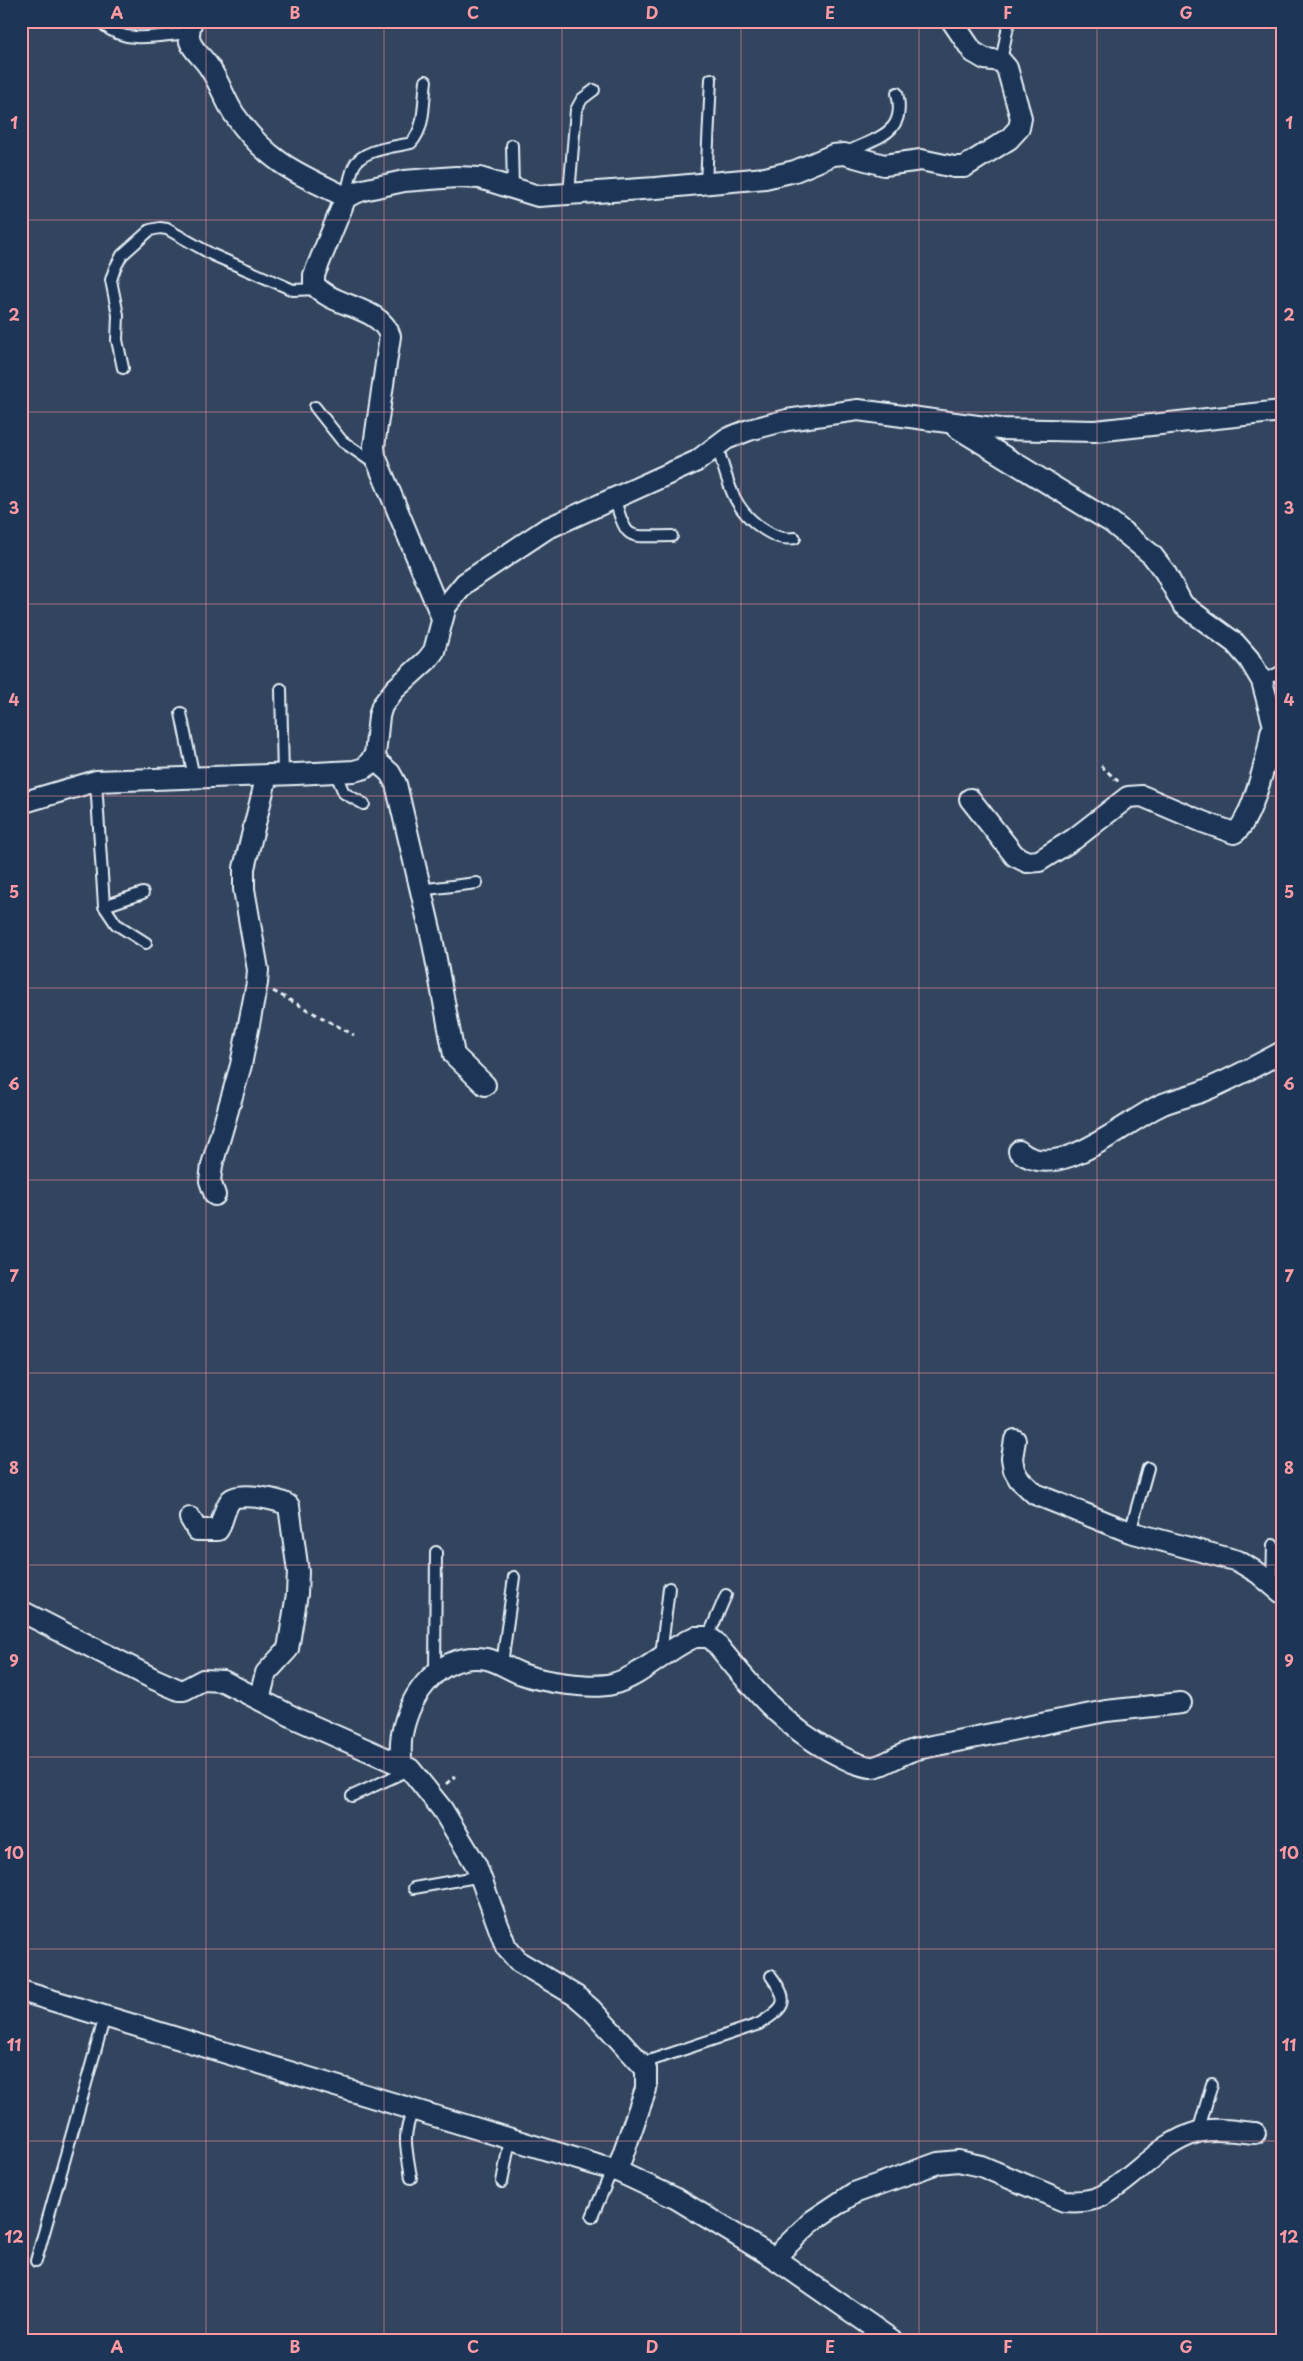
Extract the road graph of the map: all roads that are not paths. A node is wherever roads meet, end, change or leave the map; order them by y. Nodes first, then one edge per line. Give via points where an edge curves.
1 (952, 21) edge
2 (1009, 21) edge
3 (104, 25) dead end
4 (190, 27) edge
5 (1001, 61) junction
6 (711, 79) dead end
7 (426, 81) dead end
8 (594, 90) dead end
9 (897, 93) dead end
10 (512, 144) dead end
11 (844, 154) junction
12 (706, 184) junction
13 (513, 189) junction
14 (569, 194) junction
15 (346, 197) junction
16 (318, 289) junction
17 (123, 368) dead end
18 (315, 407) dead end
19 (1282, 411) edge
20 (948, 423) junction
21 (717, 446) junction
22 (378, 466) junction
23 (614, 497) junction
24 (672, 536) dead end
25 (795, 538) dead end
26 (442, 618) junction
27 (1282, 671) edge
28 (1262, 681) junction
29 (281, 689) dead end
30 (181, 713) dead end
31 (1272, 725) junction
32 (1282, 756) edge
33 (373, 758) junction
34 (334, 772) junction
35 (275, 775) junction
36 (194, 778) junction
37 (96, 781) junction
38 (970, 799) dead end
39 (21, 803) edge
40 (364, 804) dead end
41 (477, 883) dead end
42 (419, 890) junction
43 (143, 894) dead end
44 (104, 906) junction
45 (146, 944) dead end
46 (1282, 1052) edge
47 (485, 1085) dead end
48 (1019, 1151) dead end
49 (215, 1195) dead end
50 (1015, 1440) dead end
51 (1148, 1468) dead end
52 (190, 1518) dead end
53 (1130, 1532) junction
54 (1273, 1545) dead end
55 (436, 1552) dead end
56 (514, 1577) dead end
57 (669, 1588) dead end
58 (1277, 1590) edge
59 (726, 1595) dead end
60 (23, 1612) dead end
61 (708, 1637) junction
62 (661, 1656) junction
63 (502, 1664) junction
64 (435, 1672) junction
65 (259, 1699) junction
66 (1181, 1703) dead end
67 (405, 1767) junction
68 (352, 1796) dead end
69 (482, 1876) junction
70 (414, 1888) dead end
71 (771, 1976) dead end
72 (21, 1991) edge
73 (105, 2016) junction
74 (643, 2063) junction
75 (1212, 2084) dead end
76 (413, 2110) junction
77 (1198, 2132) junction
78 (1255, 2133) dead end
79 (510, 2139) junction
80 (615, 2170) junction
81 (410, 2178) dead end
82 (502, 2182) dead end
83 (592, 2217) dead end
84 (774, 2258) junction
85 (36, 2261) dead end
86 (892, 2340) edge

1 - 5 street via 973,52 985,59
2 - 5 lane
3 - 4 lane via 122,36
4 - 15 street via 192,46 207,64 234,114 258,145 291,171
5 - 11 street via 1007,68 1016,101 1019,128 1009,139 969,165 954,167 920,160 884,165
6 - 12 lane
7 - 15 lane via 421,125 416,138 411,143 362,157 354,165
8 - 14 lane via 582,99 576,110
9 - 11 lane via 901,111 894,128
10 - 13 lane
11 - 12 street via 833,155 781,175
12 - 14 street
13 - 14 street via 538,196
13 - 15 street via 480,178 456,177 404,181
15 - 16 street via 314,276
16 - 17 lane via 293,290 213,255 167,229 150,230 122,255 111,280
16 - 22 street via 379,320 390,336 374,446
18 - 22 lane via 342,441
19 - 20 street via 1096,431 1000,429
20 - 21 street via 858,410 787,420 749,430
20 - 28 street via 1111,522 1152,555 1183,605 1235,642
21 - 23 street via 697,461
21 - 25 lane via 733,496 745,516 779,538
22 - 26 street
23 - 24 lane via 624,529 629,534
23 - 26 street via 546,529 465,583 446,606
26 - 33 street via 434,650 382,706
27 - 28 lane
28 - 31 street
29 - 35 lane
30 - 36 lane
31 - 32 street
31 - 38 street via 1262,777 1245,820 1234,833 1142,796 1128,797 1074,839 1039,861 1027,862 1015,856
33 - 34 street via 365,768
33 - 42 street via 390,772 396,784
34 - 35 street
34 - 40 lane via 344,792
35 - 36 street
35 - 49 street via 244,868 257,982 241,1065 212,1165 210,1181
36 - 37 street
37 - 39 street
37 - 44 lane
41 - 42 lane
42 - 47 street via 432,938 454,1054
43 - 44 lane
44 - 45 lane via 116,924
46 - 48 street via 1219,1084 1162,1105 1086,1150 1043,1161 1026,1157
50 - 53 street via 1014,1470 1026,1487 1035,1494
51 - 53 lane
52 - 65 street via 197,1530 218,1530 230,1501 238,1496 281,1501 289,1506 298,1572 297,1594 288,1649 266,1673
53 - 58 street via 1238,1560
54 - 58 lane
55 - 64 lane
56 - 63 lane
57 - 62 lane
59 - 61 lane
60 - 65 street via 179,1690 213,1679 231,1684
61 - 62 street via 695,1636
61 - 66 street via 793,1728 854,1763 872,1767 917,1749 1106,1711
62 - 63 street via 628,1678 611,1684 553,1682 528,1676
63 - 64 street via 486,1659 463,1660
64 - 67 street via 423,1685 405,1722 402,1735
65 - 67 street via 297,1720
67 - 68 lane
67 - 69 street via 442,1809
69 - 70 lane
69 - 74 street via 506,1947 512,1955 576,1996
71 - 74 lane via 782,1991 784,2000 774,2015 759,2024
72 - 73 street
73 - 76 street
73 - 85 lane
74 - 80 street via 647,2075 646,2089
75 - 77 lane
76 - 79 street
76 - 81 lane via 404,2141
77 - 78 street
77 - 84 street via 1168,2146 1102,2196 1078,2202 1064,2201 970,2163 938,2163 854,2193 812,2221
79 - 80 street
79 - 82 lane
80 - 83 lane
80 - 84 street via 677,2199
84 - 86 street

